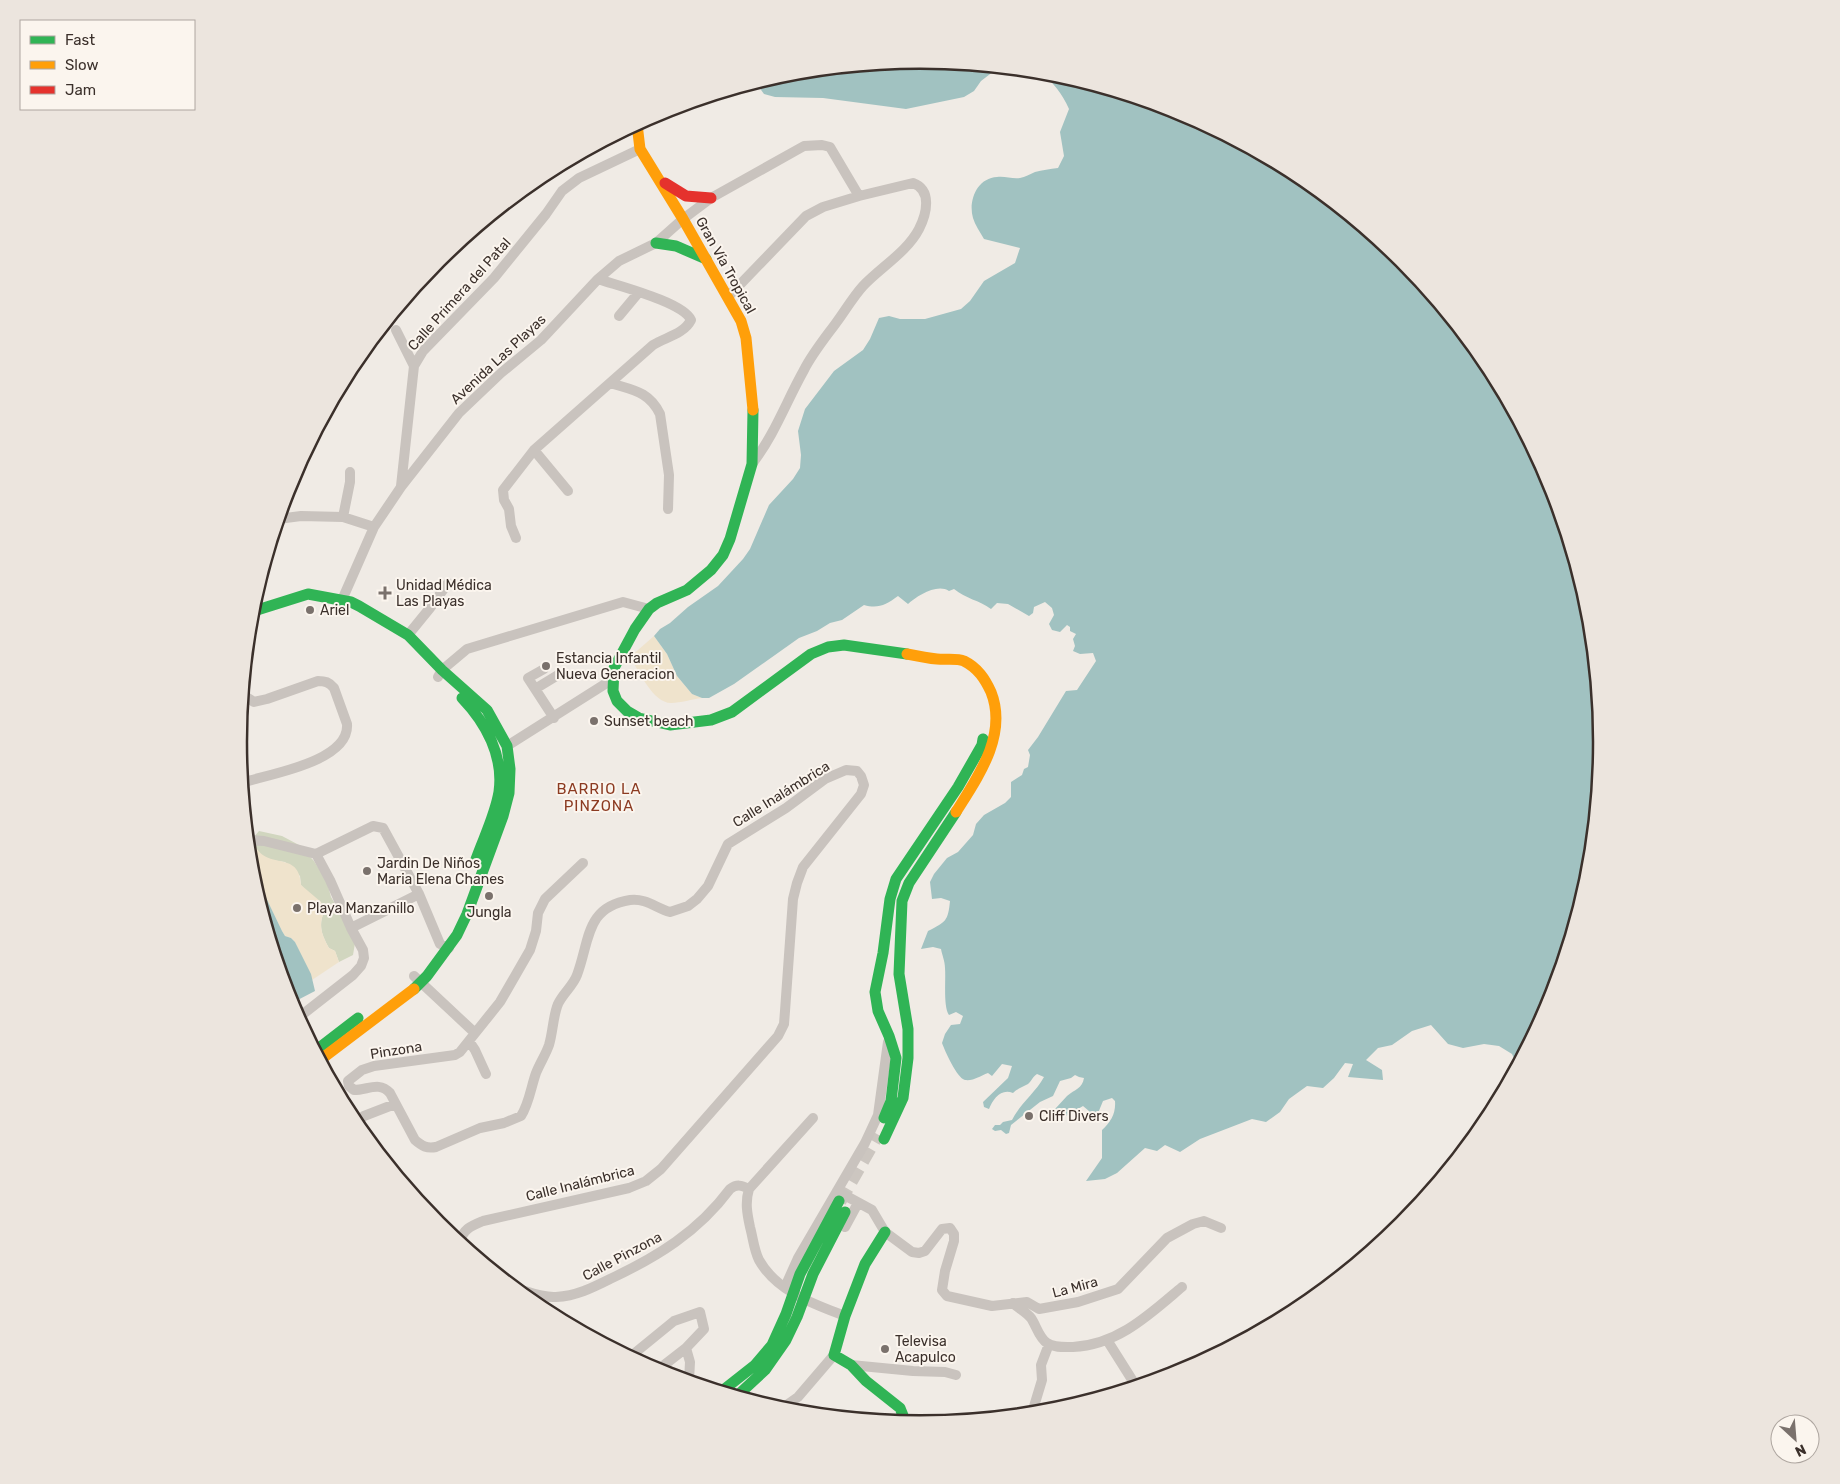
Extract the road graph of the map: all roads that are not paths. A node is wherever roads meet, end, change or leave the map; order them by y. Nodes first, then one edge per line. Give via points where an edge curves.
1 (638, 131) edge
2 (640, 148) junction
3 (658, 178) junction
4 (859, 196) junction
5 (711, 198) junction
6 (683, 219) junction
7 (656, 243) junction
8 (706, 260) junction
9 (598, 279) junction
10 (639, 292) junction
11 (728, 297) junction
12 (619, 316) dead end
13 (396, 330) dead end
14 (414, 366) junction
15 (610, 384) junction
16 (534, 450) junction
17 (752, 464) junction
18 (350, 472) dead end
19 (401, 487) junction
20 (568, 491) dead end
21 (668, 509) dead end
22 (343, 517) junction
23 (285, 518) edge
24 (374, 527) junction
25 (516, 538) dead end
26 (448, 583) dead end
27 (341, 603) junction
28 (260, 609) edge
29 (649, 609) junction
30 (259, 614) edge
31 (408, 635) junction
32 (937, 659) junction
33 (544, 669) dead end
34 (440, 673) junction
35 (558, 675) dead end
36 (612, 680) junction
37 (534, 688) junction
38 (248, 699) edge
39 (554, 718) junction
40 (507, 746) junction
41 (248, 781) edge
42 (255, 840) edge
43 (316, 854) junction
44 (583, 863) dead end
45 (419, 894) junction
46 (351, 928) junction
47 (444, 946) junction
48 (418, 979) junction
49 (304, 1013) edge
50 (889, 1036) junction
51 (472, 1037) junction
52 (320, 1047) edge
53 (325, 1056) edge
54 (486, 1074) dead end
55 (395, 1104) junction
56 (361, 1118) edge
57 (813, 1118) dead end
58 (749, 1189) junction
59 (845, 1200) junction
60 (1221, 1228) dead end
61 (885, 1232) junction
62 (462, 1235) edge
63 (1182, 1287) dead end
64 (536, 1295) edge
65 (798, 1295) junction
66 (1013, 1303) junction
67 (845, 1316) junction
68 (1107, 1340) junction
69 (1049, 1344) junction
70 (686, 1348) junction
71 (636, 1352) dead end
72 (834, 1355) junction
73 (664, 1365) edge
74 (851, 1365) junction
75 (689, 1374) edge
76 (956, 1375) dead end
77 (1133, 1381) edge
78 (728, 1387) edge
79 (744, 1391) edge
80 (791, 1402) edge
81 (1035, 1405) edge
82 (903, 1415) edge

1 - 2 main road, Gran Vía Tropical
2 - 3 main road, Gran Vía Tropical
2 - 14 street, Calle Primera del Patal via 579,178 562,190 494,278 423,351
3 - 5 main road via 679,194 690,198
3 - 6 main road, Gran Vía Tropical
4 - 5 street, Avenida Las Playas via 830,147 814,144 804,146
4 - 11 street via 806,216
4 - 17 street via 913,183 924,191 924,216 910,242 863,286 820,344 764,448
5 - 6 street, Avenida Las Playas
6 - 7 street, Avenida Las Playas
6 - 8 main road, Gran Vía Tropical
7 - 8 main road via 673,244
7 - 9 street, Avenida Las Playas via 619,261
8 - 11 main road, Gran Vía Tropical
9 - 10 street
9 - 19 street, Avenida Las Playas via 541,340 459,413
10 - 12 street
10 - 15 street via 683,310 691,320 684,330 653,345
11 - 17 main road, Gran Vía Tropical via 746,338 754,420
13 - 14 street
14 - 19 street, Calle Primera del Patal
15 - 16 street
15 - 21 street via 646,395 657,407 669,475
16 - 20 street
16 - 25 street via 504,490
17 - 29 main road, Gran Vía Tropical via 723,555 687,590
18 - 22 street
19 - 24 street, Avenida Las Playas
22 - 23 street
22 - 24 street
24 - 27 street, Avenida Las Playas
26 - 31 street
27 - 28 main road via 308,594
27 - 30 main road via 304,602
27 - 31 main road via 351,602
27 - 34 main road via 386,629
29 - 34 street via 623,602 466,649
29 - 36 main road, Gran Vía Tropical via 614,668
31 - 34 main road
32 - 36 main road via 844,645 828,647 812,654 732,712 689,724 670,725 639,718 617,701
32 - 50 main road via 960,666 980,686 987,717 982,745 958,787 896,878 875,992 878,1011
32 - 50 main road via 962,660 984,676 994,700 996,722 992,747 970,791 908,883 902,901 899,974 908,1029 908,1058 903,1098 881,1136 891,1101 896,1058
33 - 37 street via 528,678
34 - 40 main road via 487,710
34 - 47 main road via 490,734 500,769 499,793
35 - 37 street
36 - 39 street
37 - 39 street
38 - 41 street via 254,702 318,681 325,682 334,688 348,730 336,750 322,758
39 - 40 street
40 - 47 main road via 509,793 503,816 467,914 457,935
42 - 43 street
43 - 45 street via 373,826 383,828
43 - 46 street
44 - 51 street via 545,899 538,913 530,950 500,1002
45 - 46 street
45 - 47 street
46 - 49 street via 363,950 361,966
47 - 48 main road
48 - 51 street
48 - 52 main road
48 - 53 main road via 411,992
50 - 59 street via 878,1115
51 - 54 street
51 - 55 street, Pinzona via 455,1055 374,1066 362,1070 348,1081 354,1090 381,1086 390,1093
55 - 56 street
55 - 62 street, Calle Inalámbrica via 415,1140 431,1148 480,1128 522,1116 549,1046 558,1003 575,980 586,941 598,915 619,903 636,900 670,912 688,906 708,886 728,844 825,779 846,770 861,776 864,785 860,794 803,867 797,883 784,1018 778,1036 661,1169 646,1181 630,1188 483,1221 471,1226
57 - 58 street
58 - 64 street, Calle Pinzona via 742,1185 730,1189 707,1217 686,1235 637,1266 582,1293 555,1297
58 - 65 street via 746,1212 759,1260 773,1277
59 - 61 street via 872,1210
59 - 65 main road via 812,1274
59 - 65 street via 798,1258
60 - 66 street, La Mira via 1204,1221 1180,1230 1167,1238 1118,1289 1049,1308 1039,1309 1027,1302
61 - 66 street, La Mira via 919,1254 942,1229 950,1228 954,1241 942,1290 947,1296 992,1306
61 - 67 main road via 865,1264
63 - 68 street via 1141,1321
65 - 67 street
65 - 78 main road via 772,1345 756,1365
65 - 79 main road via 797,1316 780,1350
66 - 69 street via 1030,1316 1043,1340
67 - 72 main road
68 - 69 street via 1082,1346
68 - 77 street
69 - 81 street via 1041,1365 1042,1380
70 - 71 street via 704,1329 700,1312 674,1321
70 - 73 street
70 - 75 street
72 - 74 main road
72 - 80 street
74 - 76 street
74 - 82 main road via 900,1408

